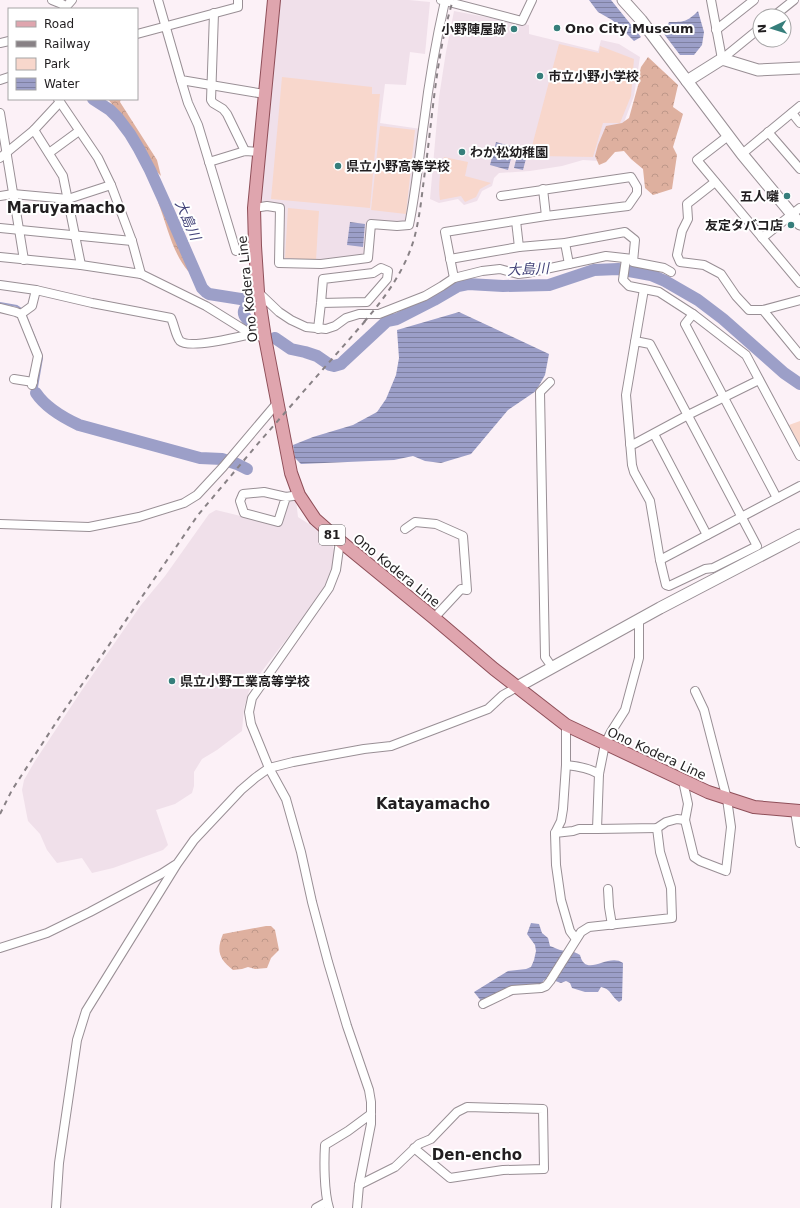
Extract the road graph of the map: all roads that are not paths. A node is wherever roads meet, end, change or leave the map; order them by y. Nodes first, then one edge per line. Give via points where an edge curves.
1 (52, 0) edge
2 (158, 0) edge
3 (238, 0) edge
4 (274, 0) edge
5 (443, 0) edge
6 (532, 0) edge
7 (623, 0) edge
8 (711, 0) edge
9 (754, 0) edge
10 (794, 0) edge
11 (69, 5) edge
12 (784, 8) edge
13 (214, 13) junction
14 (165, 26) junction
15 (716, 30) junction
16 (138, 34) edge
17 (752, 35) edge
18 (722, 59) junction
19 (799, 71) edge
20 (181, 80) junction
21 (687, 81) junction
22 (212, 85) junction
23 (264, 94) junction
24 (59, 100) edge
25 (800, 106) edge
26 (0, 113) edge
27 (792, 113) junction
28 (800, 123) edge
29 (34, 130) junction
30 (79, 131) junction
31 (768, 132) junction
32 (728, 136) junction
33 (245, 151) junction
34 (258, 152) junction
35 (49, 153) junction
36 (742, 154) junction
37 (3, 156) edge
38 (209, 162) junction
39 (800, 169) edge
40 (715, 182) junction
41 (111, 184) junction
42 (543, 189) junction
43 (13, 194) junction
44 (0, 196) edge
45 (501, 196) dead end
46 (68, 199) junction
47 (254, 208) junction
48 (796, 211) edge
49 (546, 216) junction
50 (516, 221) junction
51 (800, 224) edge
52 (0, 228) edge
53 (19, 231) junction
54 (76, 236) junction
55 (762, 238) junction
56 (132, 241) junction
57 (564, 243) junction
58 (255, 246) junction
59 (519, 248) junction
60 (0, 257) edge
61 (450, 259) junction
62 (629, 259) junction
63 (24, 260) junction
64 (569, 264) junction
65 (81, 265) junction
66 (671, 272) dead end
67 (141, 274) junction
68 (454, 278) junction
69 (800, 283) edge
70 (0, 286) edge
71 (644, 289) junction
72 (36, 290) junction
73 (258, 292) junction
74 (800, 300) edge
75 (321, 303) junction
76 (0, 308) edge
77 (763, 310) junction
78 (23, 312) junction
79 (692, 314) junction
80 (318, 329) junction
81 (251, 334) junction
82 (266, 338) junction
83 (634, 341) junction
84 (800, 355) edge
85 (14, 379) dead end
86 (759, 380) junction
87 (550, 382) dead end
88 (724, 398) junction
89 (278, 402) junction
90 (688, 415) junction
91 (654, 434) junction
92 (630, 444) junction
93 (800, 456) edge
94 (800, 486) edge
95 (299, 495) junction
96 (286, 497) junction
97 (777, 498) junction
98 (742, 516) junction
99 (0, 524) edge
100 (405, 529) dead end
101 (707, 535) junction
102 (800, 535) edge
103 (340, 541) junction
104 (660, 560) junction
105 (434, 618) junction
106 (639, 620) junction
107 (552, 667) junction
108 (517, 687) junction
109 (695, 690) dead end
110 (566, 726) junction
111 (605, 744) junction
112 (566, 765) junction
113 (269, 768) junction
114 (599, 774) junction
115 (683, 781) junction
116 (727, 799) junction
117 (797, 811) edge
118 (685, 820) junction
119 (657, 828) junction
120 (597, 829) junction
121 (555, 833) junction
122 (800, 843) edge
123 (177, 864) junction
124 (608, 889) dead end
125 (612, 925) junction
126 (574, 943) junction
127 (0, 948) edge
128 (483, 1004) dead end
129 (371, 1114) junction
130 (414, 1148) junction
131 (359, 1185) junction
132 (328, 1205) edge
133 (56, 1208) edge
134 (316, 1208) edge
135 (357, 1208) edge

1 - 11 street
2 - 14 street
3 - 13 street via 238,7
4 - 23 main road, Ono Kodera Line / 81
5 - 6 street via 522,21
5 - 47 street via 409,226 371,224 368,258 321,264 280,263 280,208
7 - 21 street
8 - 15 street
9 - 15 street
10 - 12 street
13 - 14 street
13 - 22 street
14 - 16 street
14 - 20 street
15 - 18 street
17 - 18 street
18 - 19 street via 758,70
18 - 21 street
20 - 22 street
20 - 38 street
21 - 32 street
22 - 23 street
22 - 33 street via 211,100 227,114
23 - 34 main road, Ono Kodera Line / 81
24 - 29 street
24 - 30 street
25 - 27 street
26 - 37 street
27 - 28 street
27 - 31 street
29 - 35 street
29 - 37 street
30 - 35 street
30 - 41 street via 98,158
31 - 36 street
31 - 39 street
32 - 36 street
32 - 40 street via 697,160
33 - 34 street
33 - 38 street
34 - 47 main road, Ono Kodera Line / 81
35 - 46 street via 63,176
36 - 48 street
37 - 43 street
38 - 58 street via 236,251
40 - 55 street
40 - 77 street via 687,204 688,219 677,255 680,262 704,265 721,274 749,310
41 - 46 street
41 - 56 street
42 - 45 street
42 - 49 street
42 - 49 street via 631,177 638,187 628,206
43 - 44 street
43 - 46 street
43 - 53 street
46 - 54 street
47 - 58 main road, Ono Kodera Line / 81
48 - 51 street
48 - 55 street
49 - 50 street
50 - 59 street
50 - 61 street via 445,232
52 - 53 street
53 - 54 street
53 - 63 street
54 - 56 street
54 - 65 street
55 - 69 street
56 - 67 street
57 - 59 street
57 - 62 street via 626,232 635,240
57 - 64 street
58 - 73 main road, Ono Kodera Line / 81
59 - 61 street
60 - 63 street
61 - 68 street
62 - 64 street via 606,256
62 - 66 street
62 - 71 street via 624,280 629,286
63 - 65 street
64 - 68 street via 527,273 518,274 500,269
65 - 67 street
67 - 81 street via 206,306
68 - 80 street via 425,296 393,309 379,314 359,314 346,318 335,326
70 - 72 street
71 - 79 street via 659,292
71 - 83 street
72 - 78 street via 32,306
72 - 81 street via 171,318 178,340 184,344 206,343
73 - 80 street via 291,320
73 - 82 main road, Ono Kodera Line / 81
74 - 77 street
75 - 75 street via 367,302 387,279 388,271 382,268 373,273 323,279
75 - 80 street
76 - 78 street
77 - 84 street
78 - 85 street via 38,356 32,384
79 - 86 street via 746,355
79 - 88 street via 685,324
81 - 82 street
82 - 89 main road, Ono Kodera Line / 81
83 - 90 street via 650,344
83 - 92 street via 626,395
86 - 88 street
86 - 93 street
87 - 107 street via 540,392 545,656
88 - 90 street
88 - 97 street
89 - 95 main road, Ono Kodera Line / 81 via 291,473
89 - 99 street via 223,467 196,495 184,503 89,527
90 - 91 street
90 - 98 street
91 - 92 street
91 - 101 street
92 - 104 street via 634,472 650,501
94 - 97 street
95 - 96 street
95 - 103 main road, Ono Kodera Line / 81 via 315,519
96 - 96 street via 264,492 243,494 240,501 244,513 278,522
97 - 98 street
98 - 101 street
98 - 104 street via 757,546 669,586 666,585
100 - 105 street via 415,522 436,524 463,536 467,590 461,589
101 - 104 street
102 - 106 street
103 - 105 main road, Ono Kodera Line / 81
103 - 113 street via 336,570 329,588 252,698 249,712 251,724
105 - 108 main road, Ono Kodera Line / 81
106 - 107 street
106 - 111 street via 639,658 625,710
107 - 108 street
108 - 110 main road, Ono Kodera Line / 81
108 - 113 street via 503,695 488,709 391,746
109 - 116 street via 704,710
110 - 111 main road, Ono Kodera Line / 81
110 - 112 street
111 - 114 street
111 - 115 main road, Ono Kodera Line / 81
112 - 114 street via 592,770
112 - 121 street via 564,809
113 - 123 street via 241,790 194,840
113 - 129 street via 286,799 328,962 369,1090
114 - 120 street
115 - 116 main road, Ono Kodera Line / 81
115 - 118 street via 688,804
116 - 117 main road, Ono Kodera Line / 81 via 754,807
116 - 118 street via 731,827 726,871 694,858
117 - 122 street
118 - 119 street via 666,822
119 - 120 street
119 - 125 street via 660,852 671,888 672,918
120 - 121 street
121 - 126 street via 561,900
123 - 127 street via 47,933
123 - 133 street via 86,1011 77,1040 59,1163
124 - 125 street
125 - 126 street via 589,927 580,932
126 - 128 street via 546,986 512,990
129 - 131 street via 368,1144
129 - 132 street via 325,1145
130 - 130 street via 431,1139 457,1112 467,1107 543,1109 544,1169 503,1170 450,1178
130 - 131 street via 394,1167
131 - 135 street
132 - 134 street

